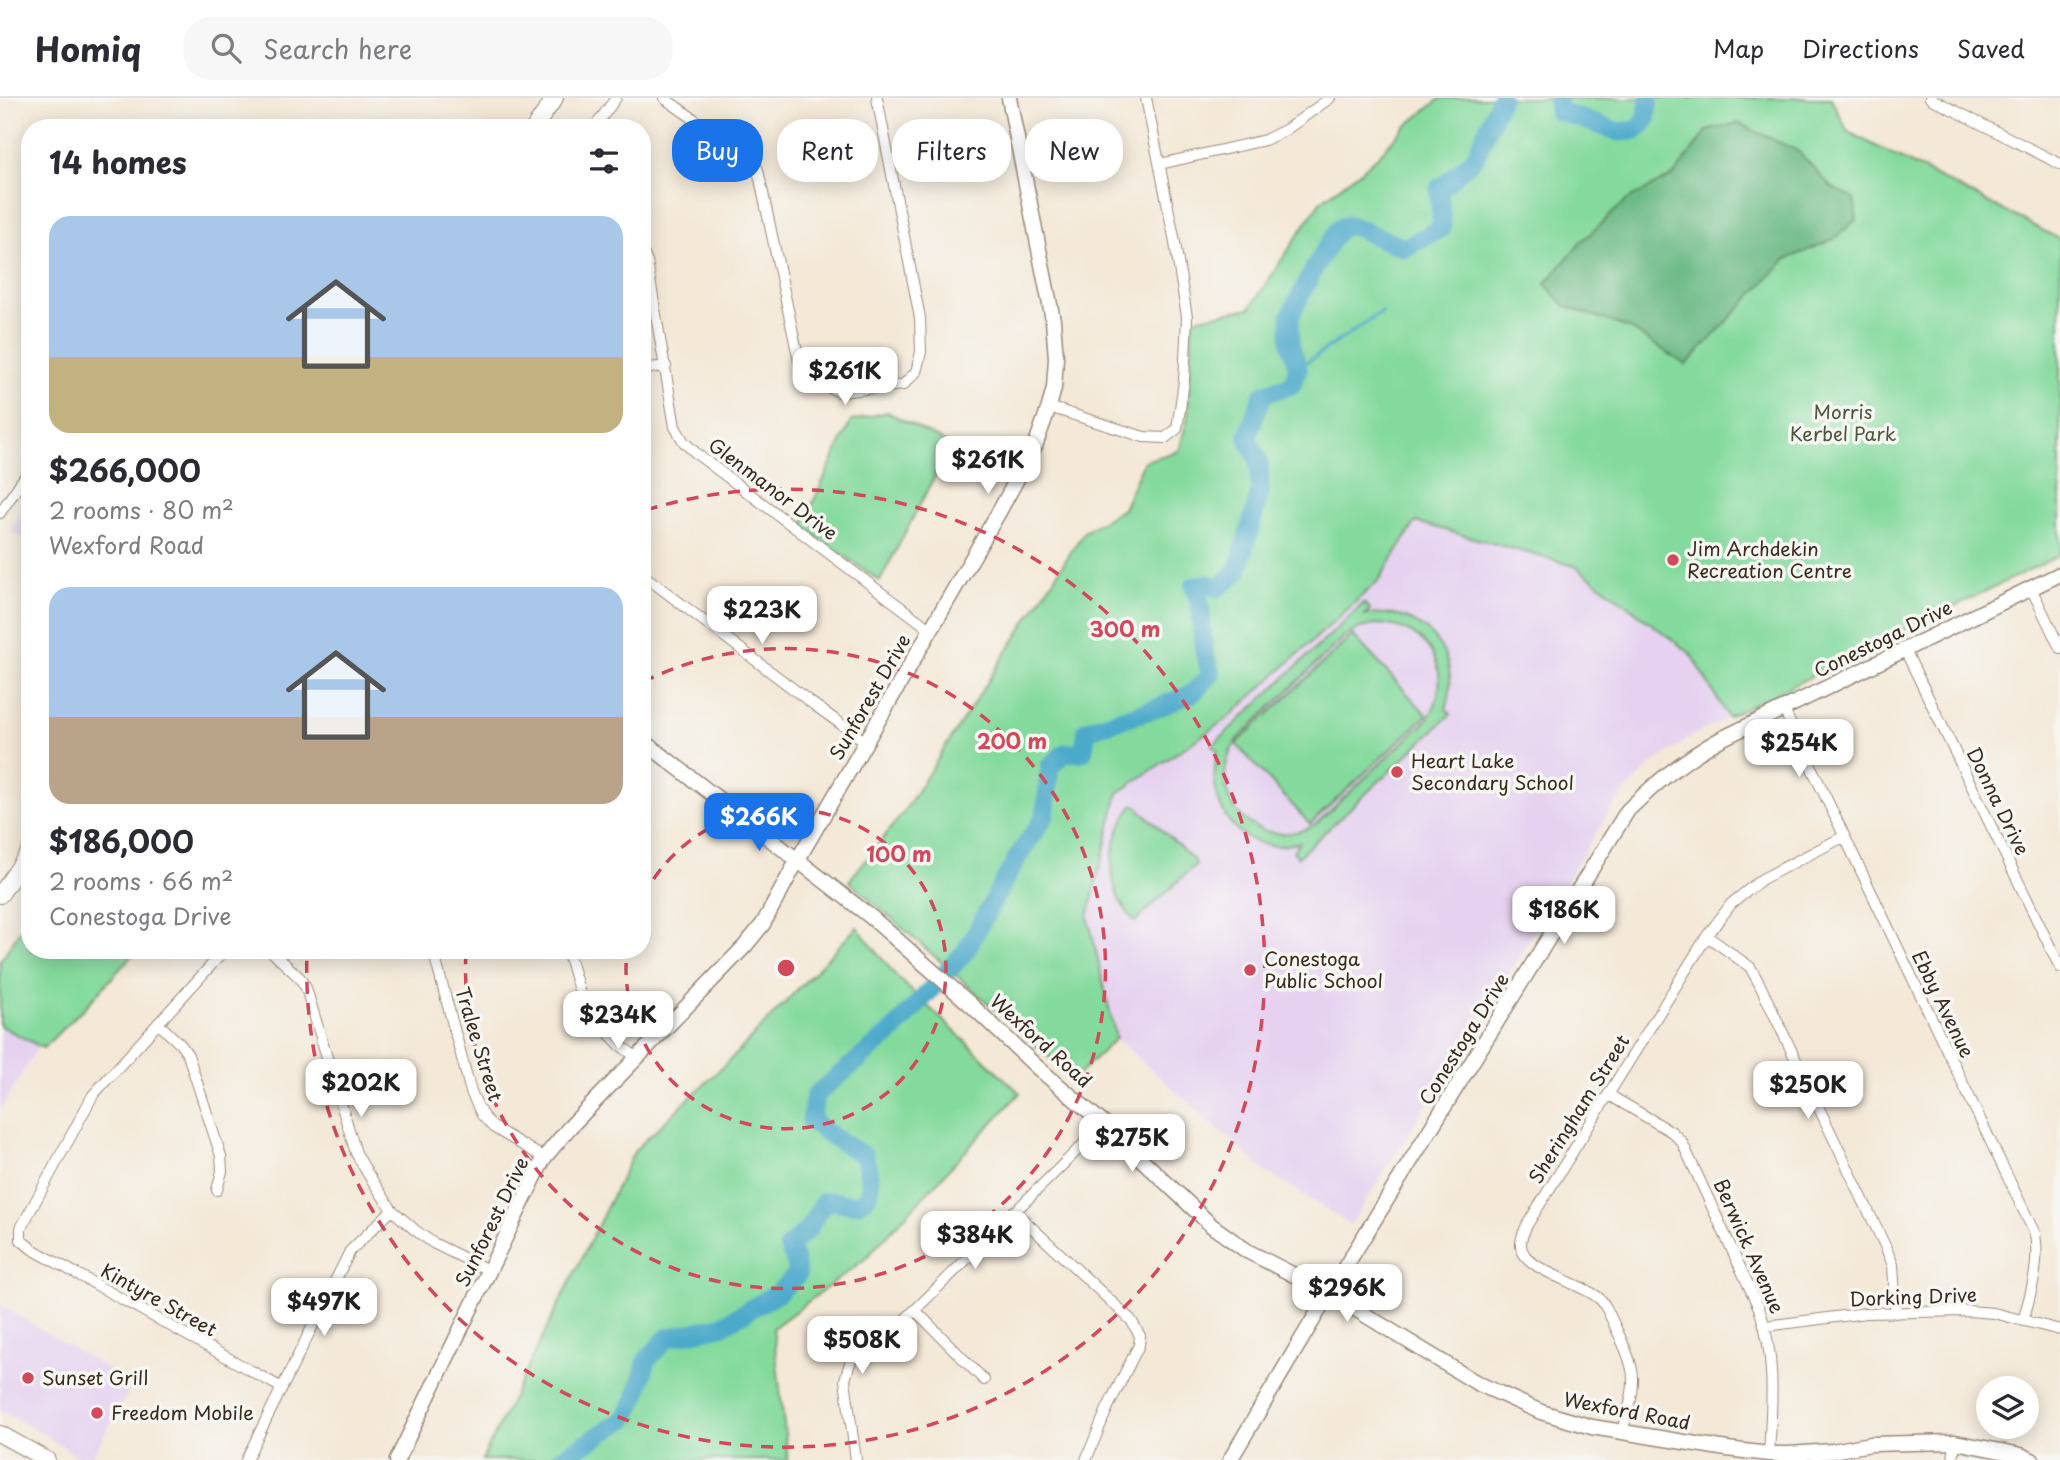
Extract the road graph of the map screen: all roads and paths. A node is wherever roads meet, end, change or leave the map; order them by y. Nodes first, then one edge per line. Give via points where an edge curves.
1 (555, 98) edge
2 (615, 98) edge
3 (664, 98) edge
4 (877, 98) edge
5 (1009, 98) edge
6 (1146, 98) edge
7 (1330, 98) edge
8 (1930, 98) edge
9 (540, 119) edge
10 (600, 119) edge
11 (1160, 164) junction
12 (2060, 164) edge
13 (651, 284) edge
14 (666, 366) junction
15 (651, 368) edge
16 (1049, 407) junction
17 (21, 482) edge
18 (0, 513) edge
19 (2060, 575) edge
20 (651, 580) edge
21 (2031, 589) junction
22 (931, 630) junction
23 (2060, 648) edge
24 (1905, 650) junction
25 (1783, 708) junction
26 (866, 742) junction
27 (651, 747) edge
28 (1843, 837) junction
29 (797, 861) junction
30 (21, 864) edge
31 (0, 895) edge
32 (1707, 936) junction
33 (217, 959) edge
34 (280, 959) edge
35 (435, 959) edge
36 (570, 959) edge
37 (2060, 967) edge
38 (158, 1023) junction
39 (636, 1057) junction
40 (1609, 1095) junction
41 (1104, 1124) junction
42 (544, 1158) junction
43 (217, 1190) dead end
44 (392, 1210) junction
45 (1014, 1211) junction
46 (490, 1271) junction
47 (1329, 1293) junction
48 (915, 1310) junction
49 (1896, 1313) junction
50 (2023, 1321) junction
51 (1766, 1326) junction
52 (2060, 1331) edge
53 (985, 1380) dead end
54 (282, 1388) junction
55 (1622, 1432) junction
56 (0, 1434) edge
57 (1955, 1442) junction
58 (1769, 1454) junction
59 (47, 1460) edge
60 (246, 1460) edge
61 (397, 1460) edge
62 (856, 1460) edge
63 (1086, 1460) edge
64 (1230, 1460) edge
65 (1953, 1460) edge
66 (2032, 1460) edge

1 - 9 main road
2 - 10 street
3 - 4 street via 754,161 799,361 821,384 839,392 903,385 916,372 921,352 920,318
5 - 16 street, Sunforest Drive via 1053,320 1056,358
6 - 11 street
7 - 11 street via 1265,140
8 - 12 street
11 - 16 street via 1187,317 1177,429 1165,438 1144,437
13 - 14 street, Glenmanor Drive
14 - 15 street
14 - 22 street, Glenmanor Drive via 675,427 684,442
16 - 22 street, Sunforest Drive via 1029,457
17 - 18 street
19 - 21 street, Conestoga Drive
20 - 26 street
21 - 23 street
21 - 24 street, Conestoga Drive
22 - 26 street, Sunforest Drive
24 - 25 street, Conestoga Drive
24 - 37 street, Donna Drive
25 - 28 street, Ebby Avenue
25 - 47 street, Conestoga Drive via 1688,758 1628,810
26 - 29 street, Sunforest Drive
27 - 29 street, Wexford Road
28 - 32 street, Sheringham Street via 1762,879 1731,904
28 - 50 street, Ebby Avenue via 2035,1234 2036,1270
29 - 39 street, Sunforest Drive via 763,924 745,946
29 - 41 street, Wexford Road via 897,939
30 - 31 main road
32 - 40 street, Sheringham Street
32 - 49 street via 1750,967 1759,983 1886,1248 1893,1265
33 - 38 street
34 - 44 street via 306,988 356,1153
35 - 42 street, Tralee Street via 471,1092 482,1115 493,1127
36 - 39 street via 584,1007
38 - 43 street via 181,1045 193,1066 221,1156
38 - 54 street, Kintyre Street via 93,1095 21,1228 20,1240
39 - 42 street, Sunforest Drive
40 - 51 street, Berwick Avenue via 1682,1142
40 - 55 street, Sheringham Street via 1527,1225 1520,1244 1524,1255 1537,1265 1602,1301 1634,1378
41 - 45 street
41 - 47 street, Wexford Road via 1212,1226 1247,1251
42 - 46 street, Sunforest Drive
44 - 46 street via 433,1243
44 - 54 street via 351,1251
45 - 48 street
45 - 63 street via 1131,1320 1140,1336
46 - 61 street, Sunforest Drive
47 - 55 street, Wexford Road via 1477,1383 1541,1412
47 - 64 street, Conestoga Drive
48 - 53 street
48 - 62 street via 853,1357 849,1366 845,1380
49 - 50 street, Dorking Drive via 1968,1311
49 - 51 street, Dorking Drive
50 - 52 street, Dorking Drive
51 - 58 street, Berwick Avenue via 1773,1393
54 - 60 street
55 - 58 street, Wexford Road
56 - 59 main road
57 - 58 street, Wexford Road via 1900,1442
57 - 65 street
57 - 66 street, Wexford Road

